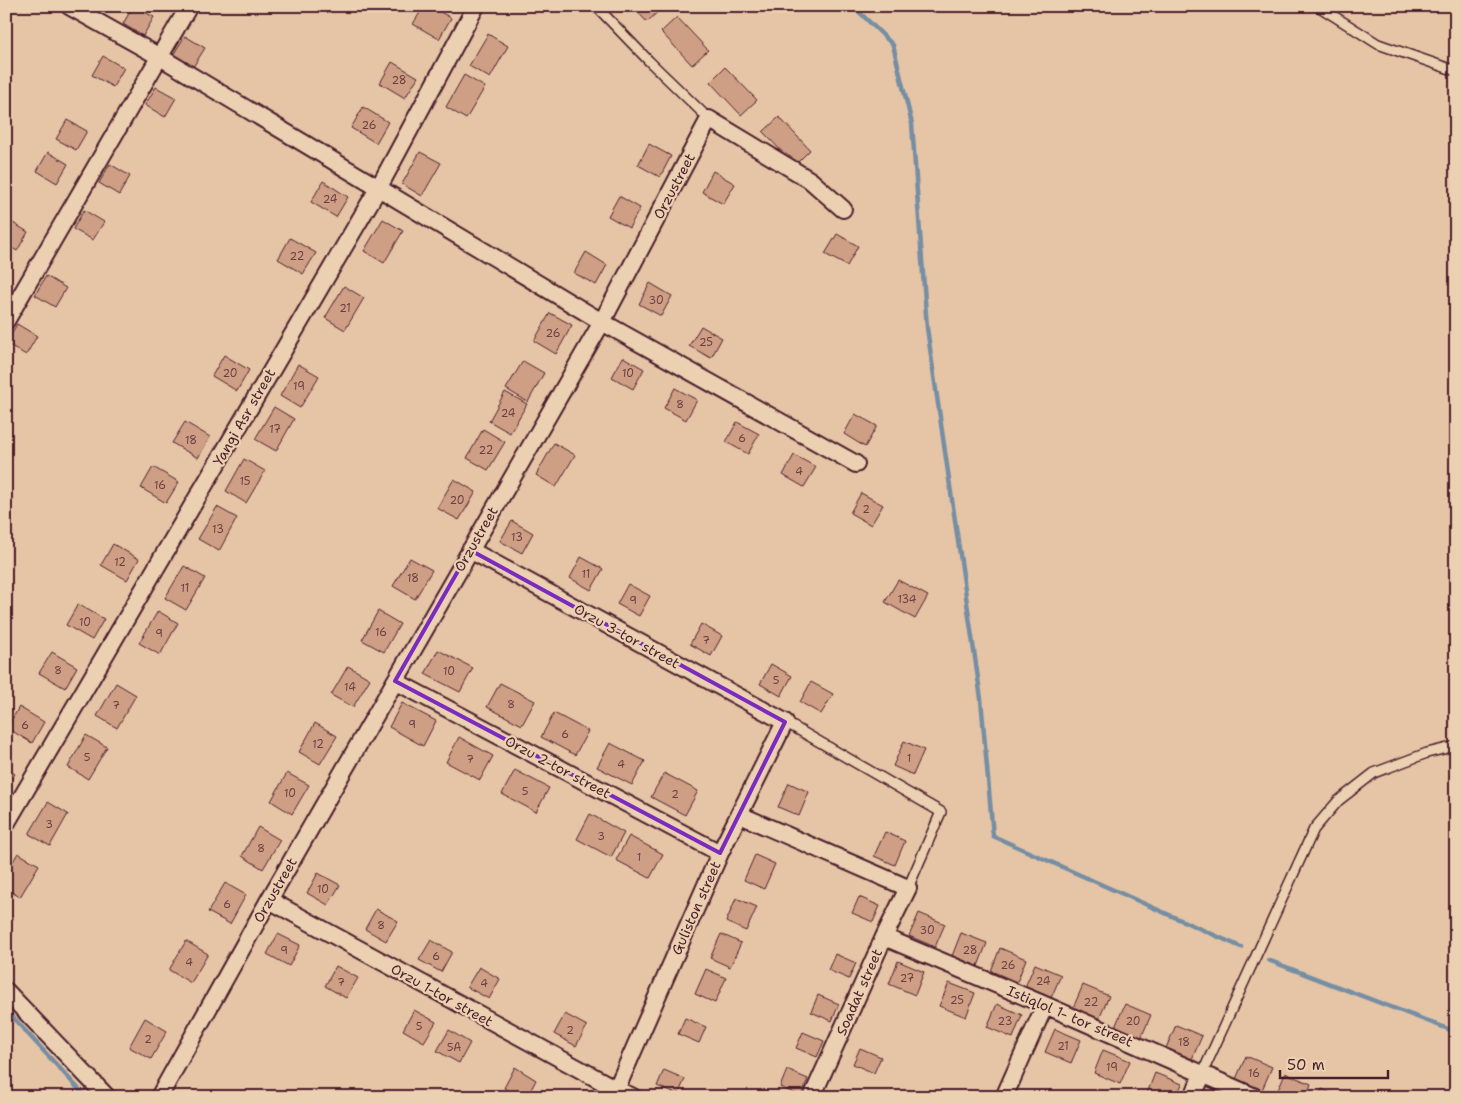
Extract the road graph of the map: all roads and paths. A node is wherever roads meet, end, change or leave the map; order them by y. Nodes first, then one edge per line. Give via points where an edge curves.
1 (69, 6) edge
2 (189, 6) edge
3 (476, 6) edge
4 (596, 6) edge
5 (1318, 6) edge
6 (160, 57) junction
7 (1456, 72) edge
8 (709, 119) junction
9 (379, 187) junction
10 (843, 209) dead end
11 (6, 320) edge
12 (602, 322) junction
13 (856, 464) dead end
14 (470, 550) junction
15 (395, 681) junction
16 (785, 722) junction
17 (1456, 746) edge
18 (740, 814) junction
19 (6, 824) edge
20 (720, 853) junction
21 (908, 888) junction
22 (269, 900) junction
23 (884, 937) junction
24 (6, 991) edge
25 (1044, 1005) junction
26 (1202, 1074) junction
27 (614, 1093) edge
28 (107, 1097) edge
29 (159, 1097) edge
30 (634, 1097) edge
31 (812, 1097) edge
32 (1004, 1097) edge
33 (1193, 1097) edge
34 (1255, 1097) edge

1 - 6 street
2 - 6 street
3 - 9 street, Yangi Asr street
4 - 8 lane
5 - 7 lane via 1378,44
6 - 9 street
6 - 11 street
8 - 10 street via 810,180
8 - 12 street, Orzustreet
9 - 12 street
9 - 19 street, Yangi Asr street
12 - 13 street
12 - 14 street, Orzustreet
14 - 15 street, Orzustreet
14 - 16 street, Orzu 3-tor street
15 - 20 street, Orzu 2-tor street
15 - 22 street, Orzustreet
16 - 18 street, Guliston street
16 - 21 lane via 941,812
17 - 26 lane via 1374,773 1338,801 1314,829
18 - 20 street, Guliston street
18 - 21 street
20 - 27 street, Guliston street
21 - 23 street, Soadat street
22 - 27 street, Orzu 1-tor street
22 - 29 street, Orzustreet
23 - 25 street, Istiqlol 1- tor street
23 - 31 street, Soadat street
24 - 28 street
25 - 26 street, Istiqlol 1- tor street
25 - 32 street
26 - 33 street
26 - 34 street, Istiqlol 1- tor street
27 - 30 street, Orzu 1-tor street

